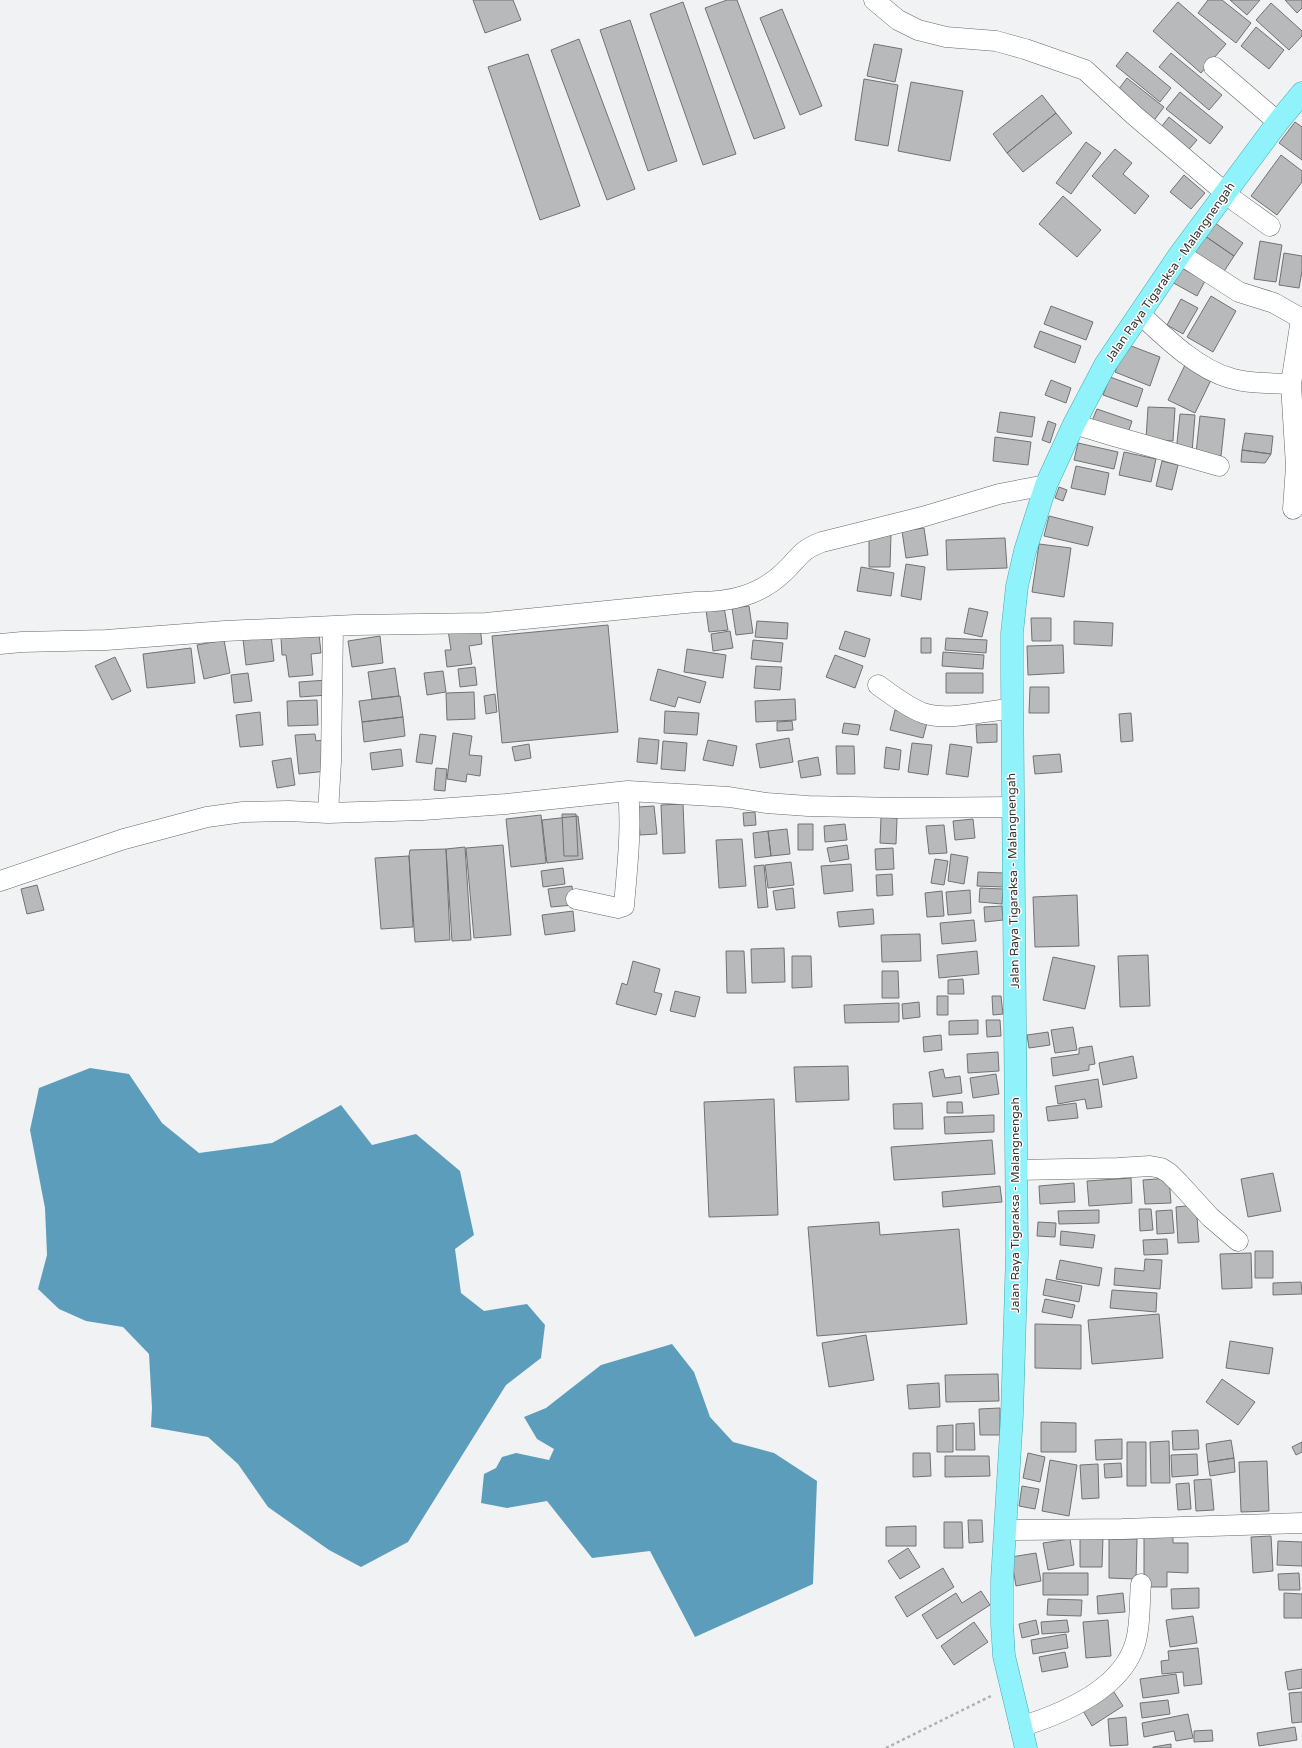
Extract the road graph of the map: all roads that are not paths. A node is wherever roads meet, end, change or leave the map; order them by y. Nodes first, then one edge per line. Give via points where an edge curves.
1 (874, 0) edge
2 (1214, 67) dead end
3 (1302, 93) edge
4 (1278, 122) junction
5 (1225, 193) junction
6 (1270, 226) dead end
7 (1180, 254) junction
8 (1140, 314) junction
9 (1302, 319) edge
10 (1291, 384) junction
11 (1074, 424) junction
12 (1219, 466) dead end
13 (1046, 485) junction
14 (1293, 509) dead end
15 (333, 627) junction
16 (0, 644) edge
17 (878, 685) dead end
18 (1012, 709) junction
19 (628, 792) junction
20 (1012, 807) junction
21 (328, 813) junction
22 (0, 881) edge
23 (576, 899) dead end
24 (1017, 1170) junction
25 (1238, 1241) dead end
26 (1302, 1523) edge
27 (1006, 1530) junction
28 (1141, 1584) dead end
29 (1023, 1738) edge

1 - 5 street via 898,20 918,30 946,37 996,42 1025,49 1085,70
2 - 4 street
3 - 4 main road, Jalan Raya Tigaraksa - Malangnengah
4 - 5 main road, Jalan Raya Tigaraksa - Malangnengah
5 - 6 street
5 - 7 main road, Jalan Raya Tigaraksa - Malangnengah
7 - 8 main road, Jalan Raya Tigaraksa - Malangnengah
7 - 9 street via 1239,292 1274,303
8 - 10 street via 1205,369 1231,379
8 - 11 main road, Jalan Raya Tigaraksa - Malangnengah via 1105,365
9 - 10 street
10 - 14 street via 1296,466
11 - 12 street
11 - 13 main road, Jalan Raya Tigaraksa - Malangnengah
13 - 15 street via 970,502 810,546 769,585 750,595 724,600 486,623
13 - 18 main road, Jalan Raya Tigaraksa - Malangnengah via 1017,586 1012,633
15 - 16 street
15 - 21 street
17 - 18 street via 904,703 925,713 956,716
18 - 20 main road, Jalan Raya Tigaraksa - Malangnengah
19 - 20 street via 729,797 808,806
19 - 21 street via 423,810
19 - 23 street via 629,847 624,906 618,908
20 - 24 main road, Jalan Raya Tigaraksa - Malangnengah
21 - 22 street via 243,812 207,817 124,839
24 - 25 street via 1150,1166 1160,1168 1179,1182 1210,1217
24 - 27 main road, Jalan Raya Tigaraksa - Malangnengah via 1012,1414
26 - 27 street
27 - 29 main road, Jalan Raya Tigaraksa - Malangnengah via 1002,1580 1004,1656
28 - 29 street via 1136,1643 1126,1664 1109,1682 1078,1704 1042,1721

